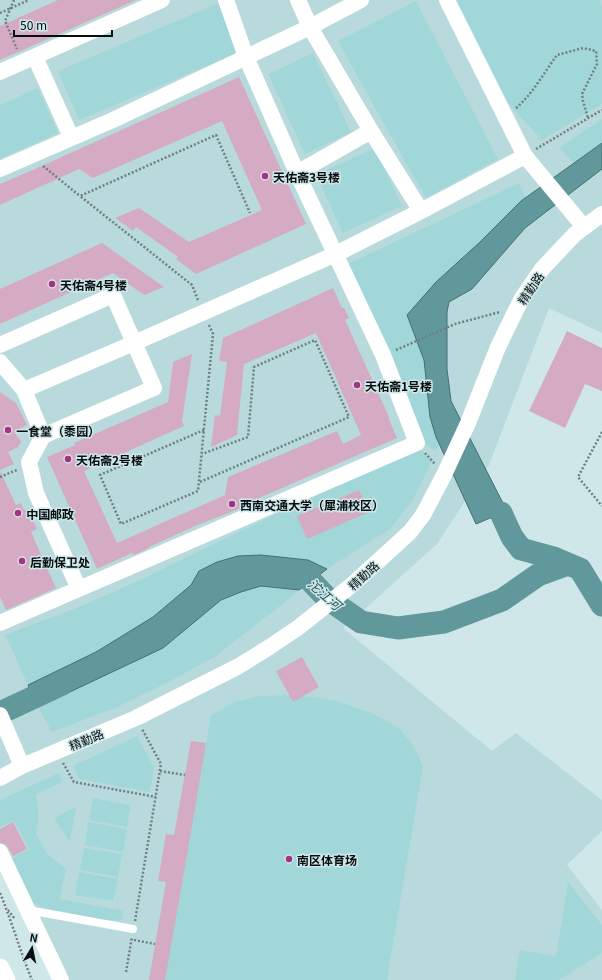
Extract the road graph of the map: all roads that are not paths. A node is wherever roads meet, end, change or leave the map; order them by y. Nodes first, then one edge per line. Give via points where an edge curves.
1 (162, 0) edge
2 (226, 0) edge
3 (298, 0) edge
4 (361, 0) edge
5 (446, 0) edge
6 (310, 27) junction
7 (246, 57) junction
8 (29, 59) junction
9 (0, 72) edge
10 (371, 131) junction
11 (71, 138) junction
12 (525, 156) junction
13 (0, 169) edge
14 (297, 173) junction
15 (421, 211) junction
16 (602, 214) edge
17 (584, 227) junction
18 (336, 254) junction
19 (134, 343) junction
20 (0, 345) edge
21 (0, 362) edge
22 (24, 390) junction
23 (43, 436) junction
24 (79, 589) junction
25 (0, 623) edge
26 (0, 715) edge
27 (22, 766) junction
28 (2, 778) edge
29 (0, 852) edge
30 (28, 910) junction
31 (133, 929) road end
32 (0, 968) edge
33 (6, 980) edge
34 (61, 980) edge

1 - 8 street
2 - 7 street
3 - 6 street
4 - 6 street
5 - 12 street
6 - 7 street
6 - 10 street
7 - 11 street
7 - 14 street
8 - 9 street
8 - 11 street
10 - 14 street
10 - 15 street
11 - 13 street
12 - 15 street
12 - 17 street
14 - 18 street
15 - 18 street
16 - 17 street, 精勤路
17 - 27 street, 精勤路 via 542,269 517,308 444,475 423,515 410,532 353,584 299,627 239,666 136,718
18 - 19 street
18 - 24 street via 383,355 417,443
19 - 20 street via 113,295
19 - 22 street
19 - 23 street via 154,388
21 - 22 street
22 - 23 street
23 - 24 street via 29,462 36,493
24 - 25 street
26 - 27 street
27 - 28 street, 精勤路
29 - 30 street
30 - 31 lane
30 - 34 street
32 - 33 street

